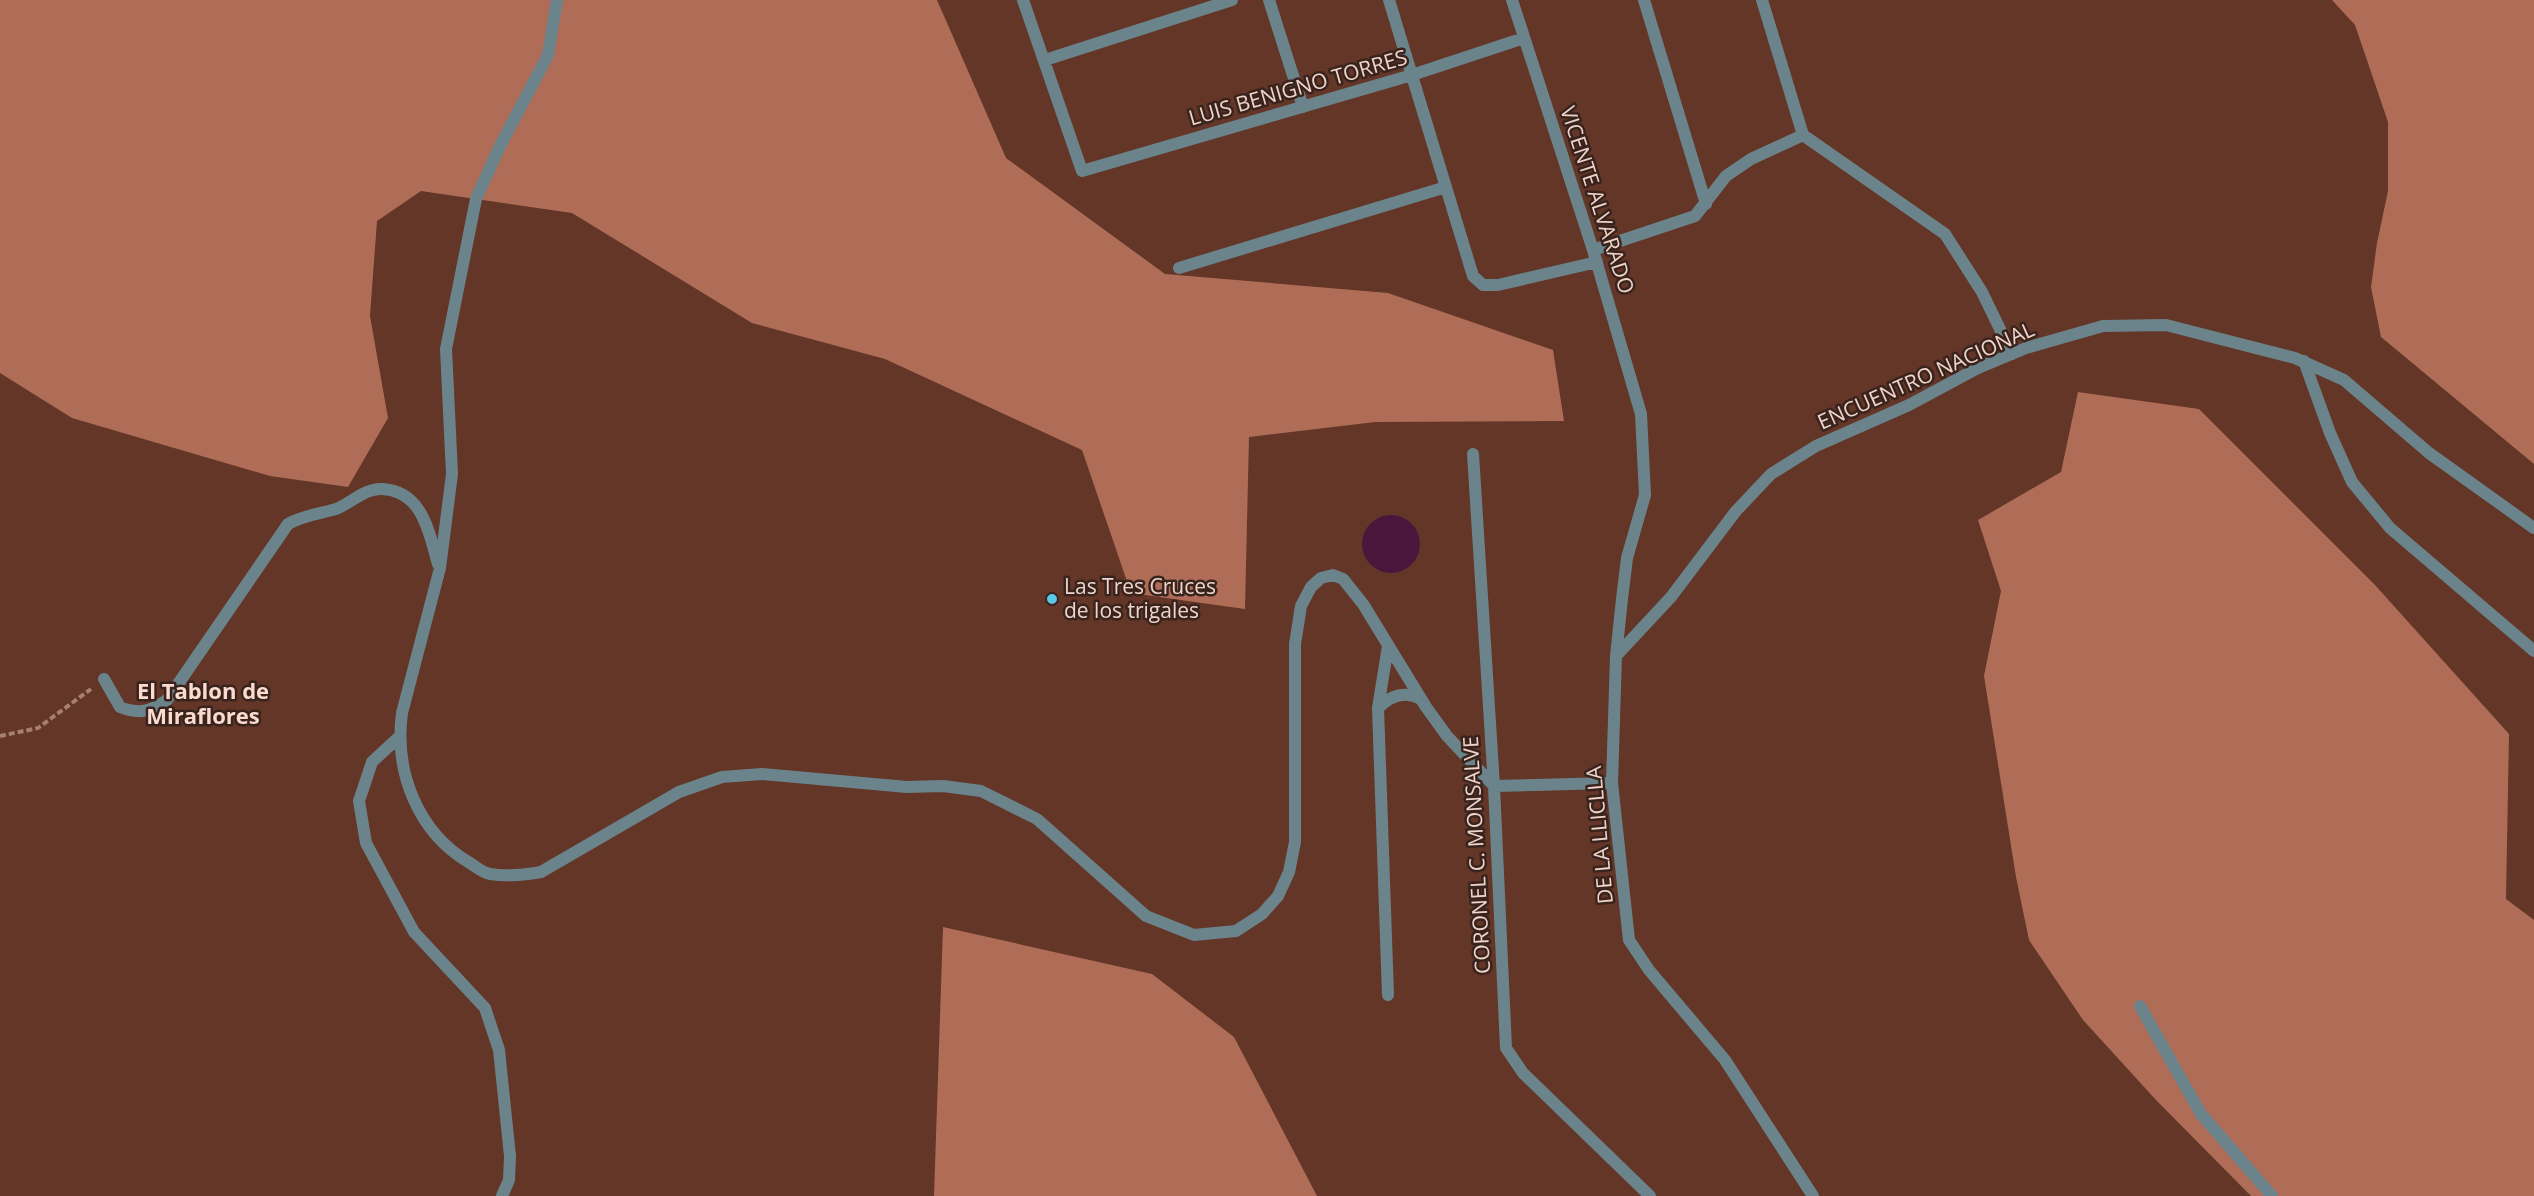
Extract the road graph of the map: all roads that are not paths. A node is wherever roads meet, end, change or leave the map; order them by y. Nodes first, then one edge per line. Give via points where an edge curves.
1 (557, 0) edge
2 (1023, 0) edge
3 (1232, 0) edge
4 (1269, 0) edge
5 (1389, 0) edge
6 (1512, 0) edge
7 (1644, 0) edge
8 (1762, 0) edge
9 (1524, 38) junction
10 (1045, 60) junction
11 (1412, 75) junction
12 (1303, 107) junction
13 (1803, 135) junction
14 (1446, 187) junction
15 (1706, 204) junction
16 (1593, 250) junction
17 (1597, 262) junction
18 (1179, 268) dead end
19 (2012, 354) junction
20 (2304, 361) junction
21 (1641, 414) joint
22 (1473, 454) dead end
23 (2534, 528) edge
24 (440, 568) junction
25 (1388, 646) junction
26 (2534, 651) edge
27 (1616, 656) junction
28 (104, 679) road end
29 (1421, 699) junction
30 (1378, 708) junction
31 (398, 738) junction
32 (1612, 783) junction
33 (1494, 786) junction
34 (1388, 995) dead end
35 (2140, 1006) dead end
36 (502, 1196) edge
37 (1650, 1196) edge
38 (1813, 1196) edge
39 (2272, 1196) edge

1 - 24 street via 549,55 476,199 446,349 452,474
2 - 10 street
3 - 10 street
4 - 12 street
5 - 11 street
6 - 9 street, VICENTE ALVARADO
7 - 15 street
8 - 13 street
9 - 11 street, LUIS BENIGNO TORRES
9 - 16 street, VICENTE ALVARADO
10 - 12 street, LUIS BENIGNO TORRES via 1082,171
11 - 12 street, LUIS BENIGNO TORRES
11 - 14 street
13 - 15 street via 1751,159 1726,176
13 - 19 street via 1945,234 1982,292
14 - 17 street via 1473,276 1483,285
14 - 18 street
15 - 16 street via 1695,216
16 - 17 street, VICENTE ALVARADO
17 - 21 street, VICENTE ALVARADO
19 - 20 street, ENCUENTRO NACIONAL via 2103,326 2166,325
19 - 27 street, ENCUENTRO NACIONAL via 1816,446 1771,474 1736,511 1671,597
20 - 23 street, ENCUENTRO NACIONAL via 2344,380 2429,453
20 - 26 street via 2352,482 2390,528
21 - 27 street, DE LA LLICLLA via 1645,495 1626,558
22 - 33 street, CORONEL C. MONSALVE
24 - 28 street via 424,517 409,498 382,488 355,496 338,508 303,516 288,524 166,700 150,711 134,712 120,707
24 - 31 street
25 - 29 street
25 - 30 street
25 - 31 street via 1343,579 1333,575 1321,578 1311,588 1301,606 1295,644 1295,843 1289,872 1278,896 1262,914 1236,931 1194,935 1146,916 1038,819 981,791 943,786 907,787 762,774 722,777 679,792 541,872 518,876 489,874 451,852 423,821 407,783
27 - 32 street, DE LA LLICLLA
29 - 30 street via 1395,695
29 - 33 street via 1448,736
30 - 34 street
31 - 36 street via 372,762 359,801 366,843 414,932 485,1008 499,1050 510,1156 509,1180
32 - 33 street
32 - 38 street, DE LA LLICLLA via 1629,940 1648,970 1725,1060
33 - 37 street, CORONEL C. MONSALVE via 1506,1048 1523,1073
35 - 39 street via 2201,1114

